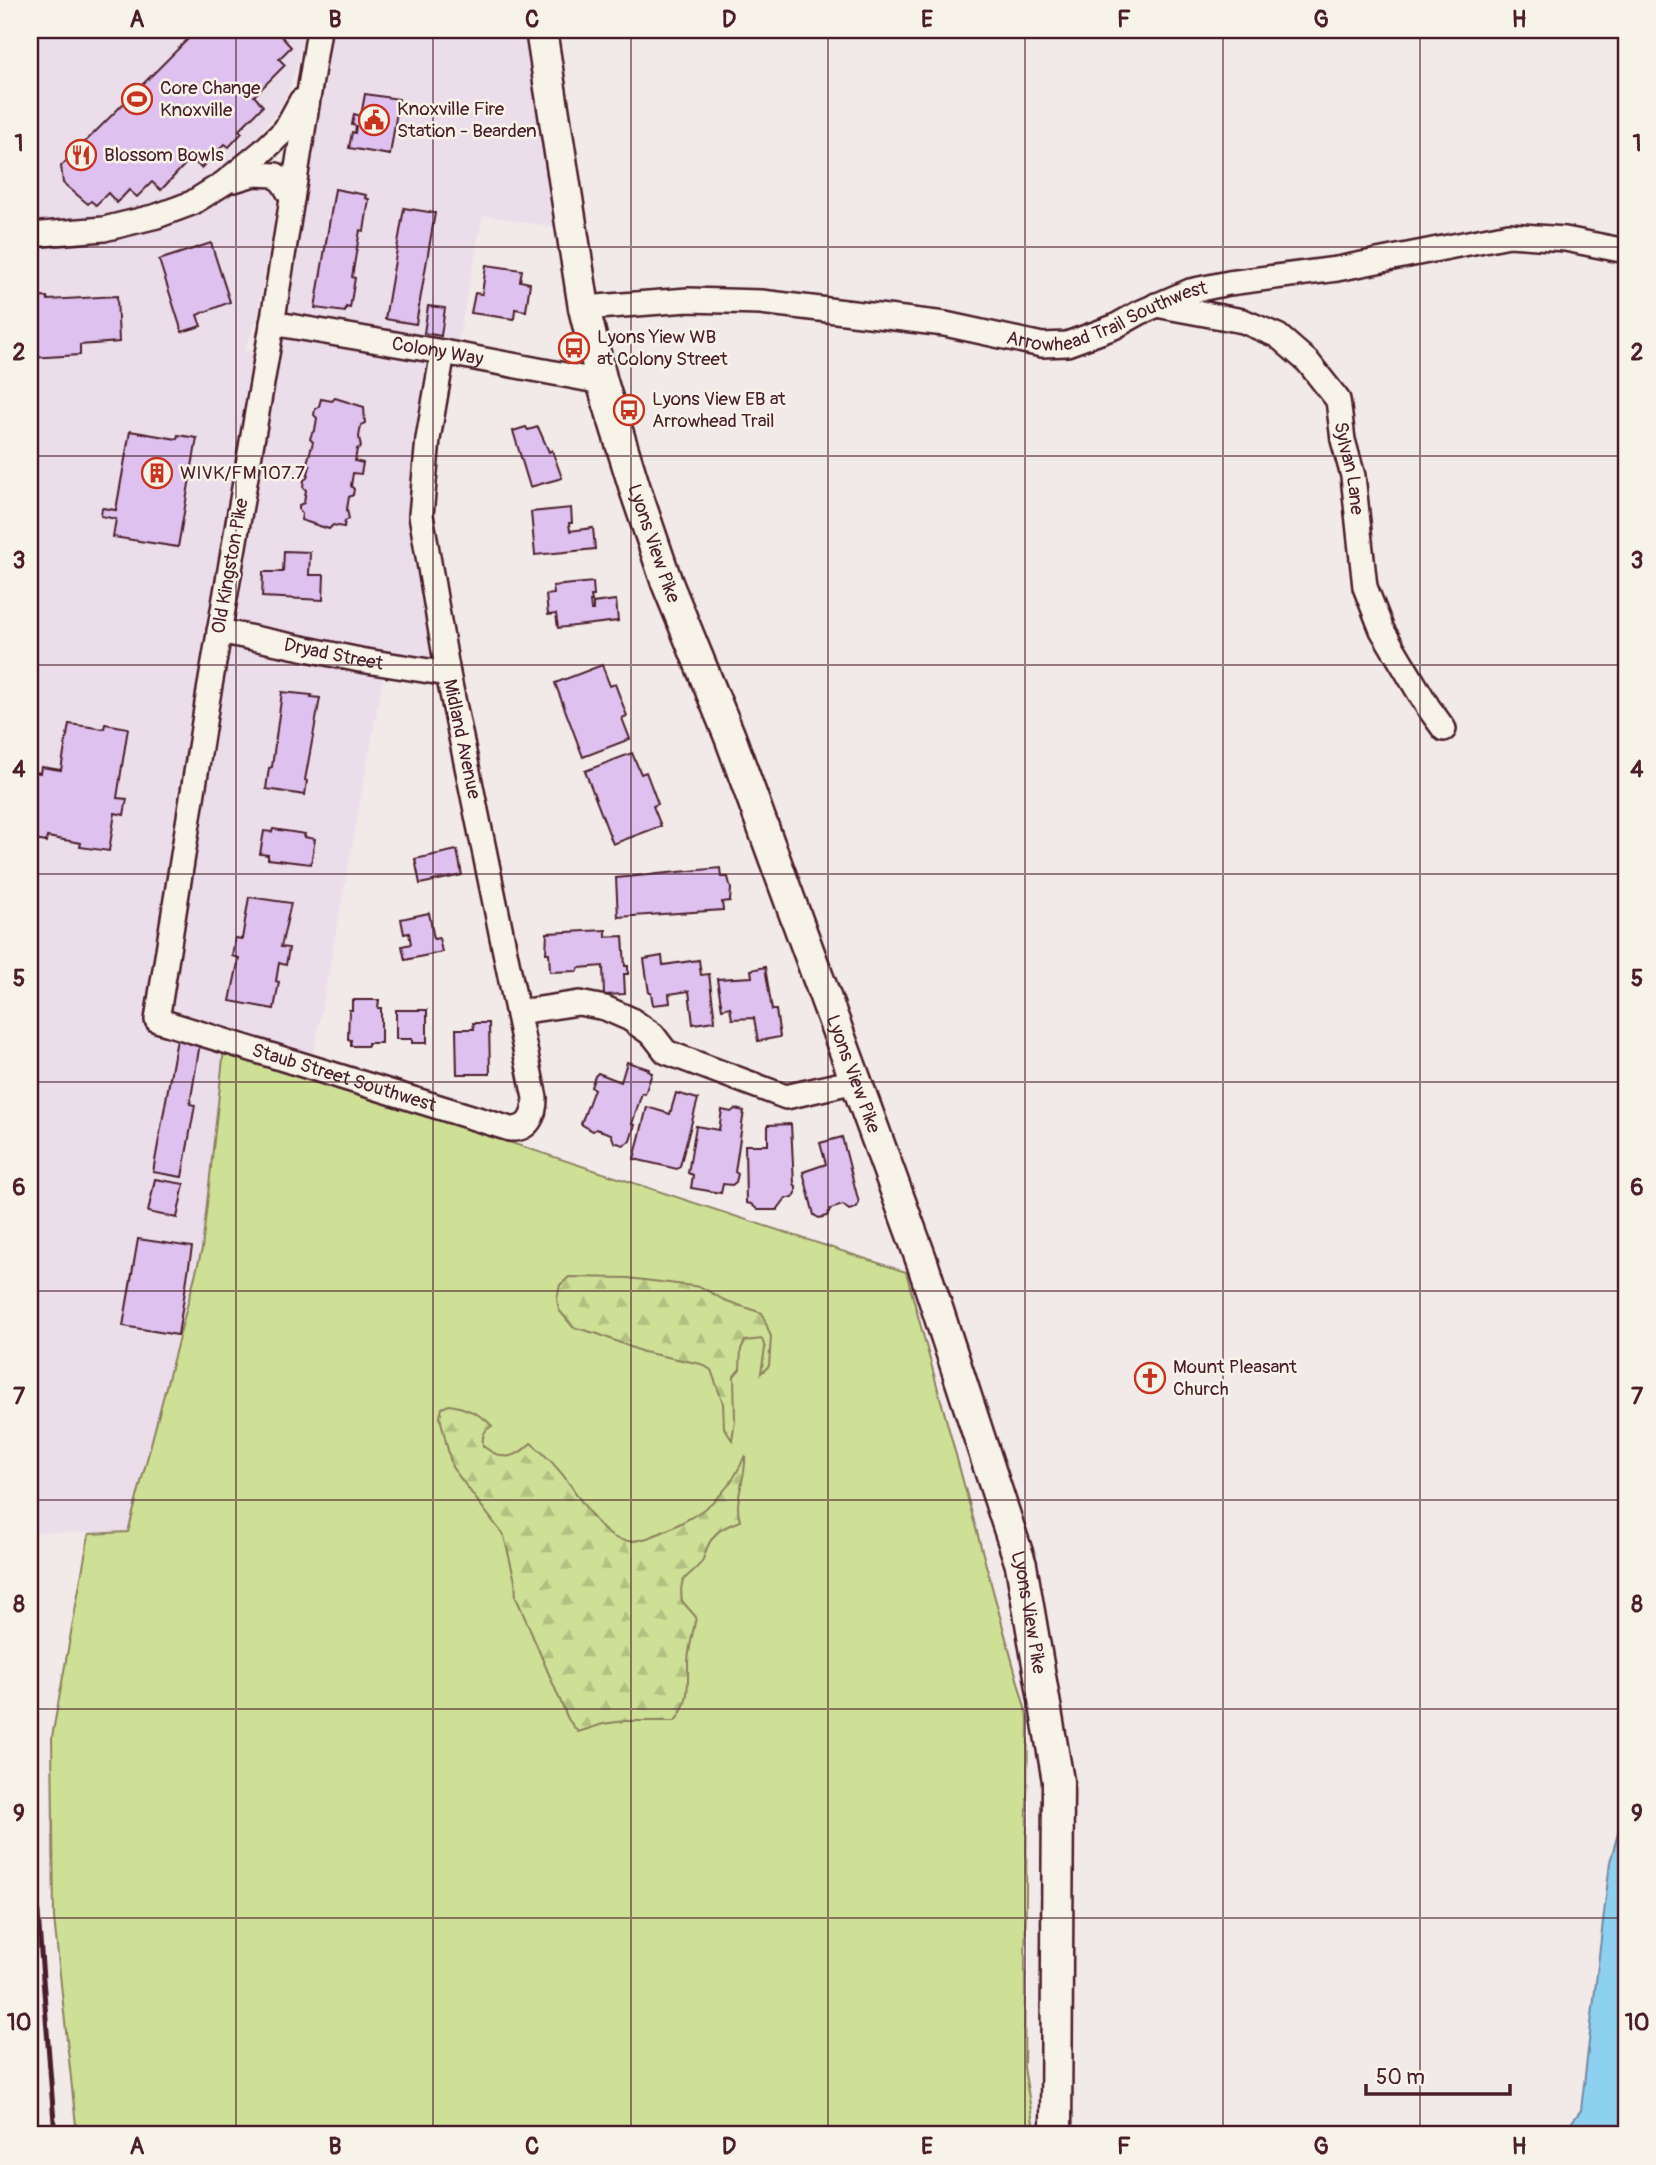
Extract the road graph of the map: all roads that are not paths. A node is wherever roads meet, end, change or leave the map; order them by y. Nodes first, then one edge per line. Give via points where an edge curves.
1 (319, 30) edge
2 (541, 30) edge
3 (309, 86) junction
4 (224, 183) junction
5 (292, 198) junction
6 (30, 235) edge
7 (1626, 251) edge
8 (1156, 305) junction
9 (584, 308) junction
10 (272, 323) junction
11 (443, 352) junction
12 (602, 382) junction
13 (219, 631) junction
14 (448, 674) junction
15 (1444, 729) dead end
16 (519, 1012) junction
17 (157, 1020) joint
18 (855, 1080) junction
19 (528, 1122) joint
20 (1056, 2135) edge

1 - 3 street, Old Kingston Pike
2 - 9 street, Lyons View Pike
3 - 4 street via 285,130
3 - 5 street, Old Kingston Pike
4 - 5 street via 254,174 276,175
4 - 6 street via 192,203 157,216 104,229
5 - 10 street, Old Kingston Pike
7 - 8 street, Arrowhead Trail Southwest via 1565,239 1509,235 1337,269 1189,291
8 - 9 street, Arrowhead Trail Southwest via 1089,338 1042,345 945,324 761,302 688,300
8 - 15 street, Sylvan Lane via 1243,321 1278,336 1308,362 1338,400 1353,477 1365,587 1382,630
9 - 12 street, Lyons View Pike
10 - 11 street, Colony Way
10 - 13 street, Old Kingston Pike
11 - 12 street, Colony Way
11 - 14 street, Midland Avenue via 421,514
12 - 18 street, Lyons View Pike via 667,583 730,737
13 - 14 street, Dryad Street
13 - 17 street, Old Kingston Pike
14 - 16 street, Midland Avenue
16 - 18 street via 579,1003 605,1008 653,1035 666,1052 786,1097
16 - 19 street, Midland Avenue via 535,1098 535,1112
17 - 19 street, Staub Street Southwest via 510,1129
18 - 20 street, Lyons View Pike via 921,1259 1021,1565 1058,1781

